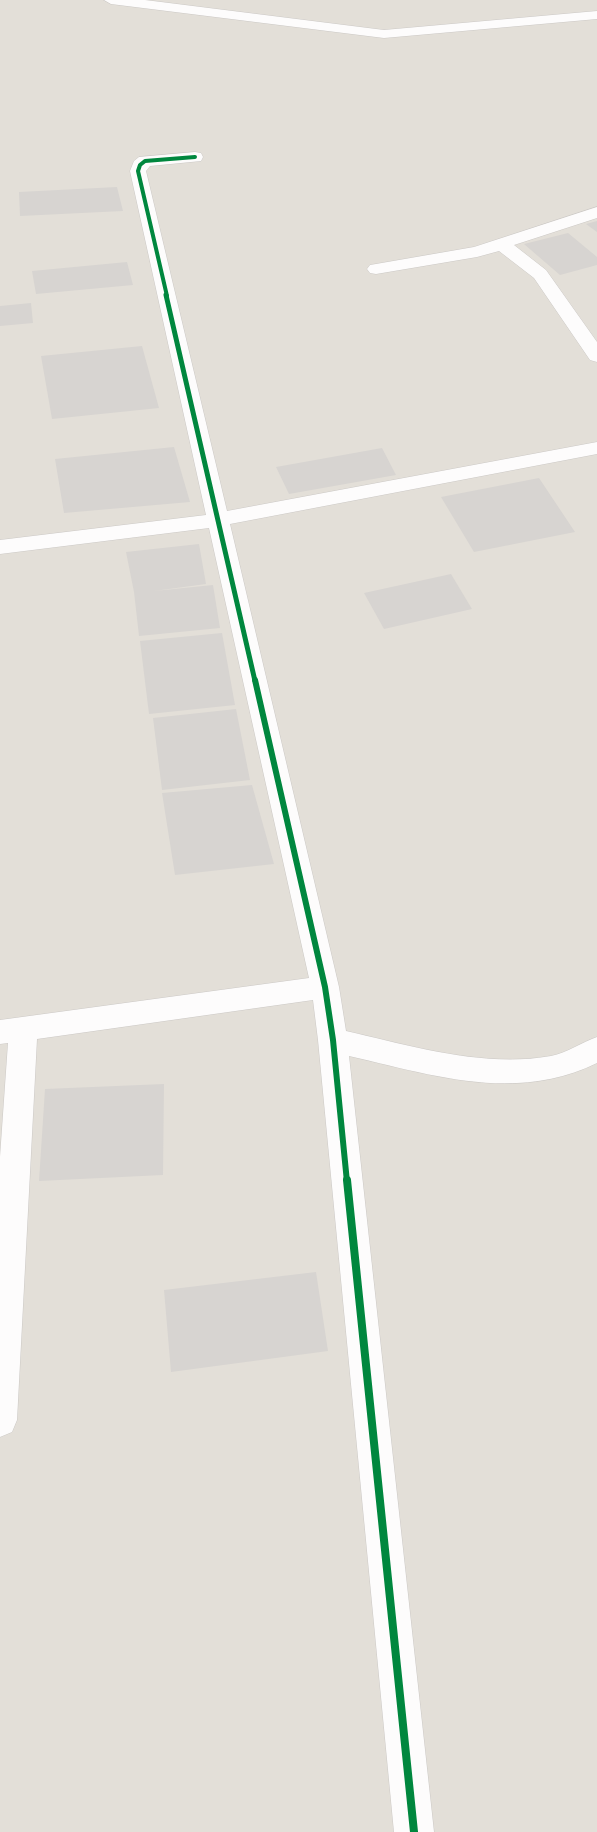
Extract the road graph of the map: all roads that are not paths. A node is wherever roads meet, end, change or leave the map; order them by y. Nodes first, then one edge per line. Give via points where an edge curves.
1 (111, 0) edge
2 (597, 15) edge
3 (195, 157) dead end
4 (597, 212) edge
5 (501, 244) junction
6 (376, 269) dead end
7 (597, 356) edge
8 (597, 448) edge
9 (216, 520) junction
10 (0, 547) edge
11 (325, 987) junction
12 (11, 1030) edge
13 (333, 1040) junction
14 (597, 1049) edge
15 (0, 1420) edge
16 (414, 1832) edge

1 - 2 street via 384,34
3 - 9 street via 145,161 138,171
4 - 5 street
5 - 6 street via 477,252
5 - 7 street via 540,274
8 - 9 street
9 - 10 street
9 - 11 street
11 - 12 street
11 - 13 street
12 - 15 street
13 - 14 street via 445,1064 514,1074 553,1068
13 - 16 street

